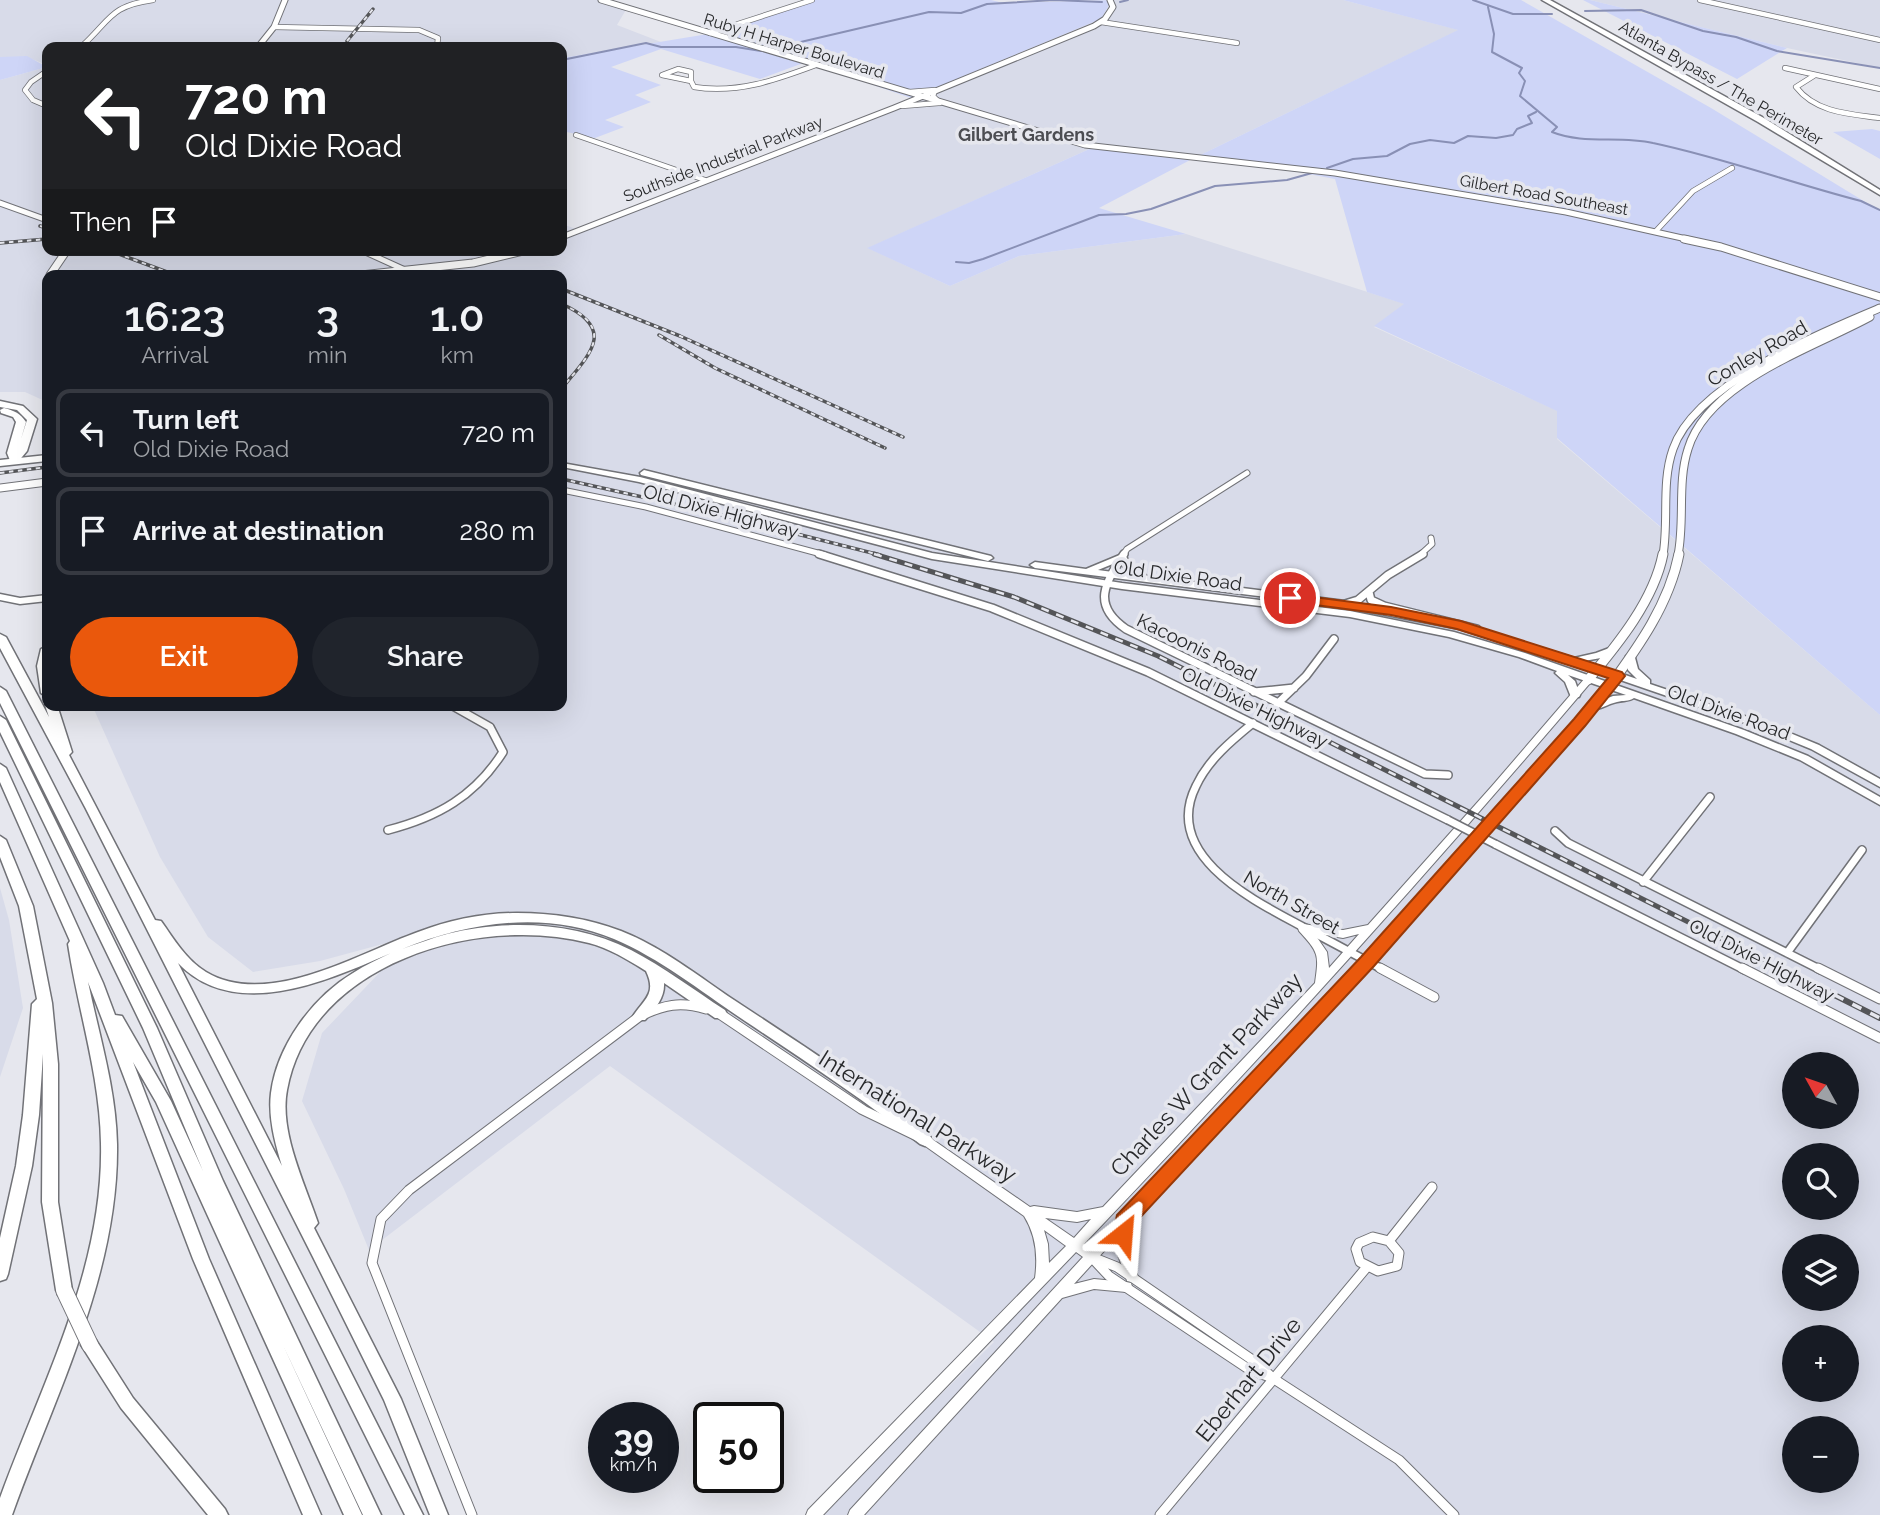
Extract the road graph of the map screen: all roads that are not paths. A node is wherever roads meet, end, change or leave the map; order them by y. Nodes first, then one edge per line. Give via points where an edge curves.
1 (153, 0) edge
2 (285, 0) edge
3 (601, 0) edge
4 (812, 0) edge
5 (1110, 0) edge
6 (1545, 0) edge
7 (1558, 0) edge
8 (1700, 0) edge
9 (1101, 22) junction
10 (274, 27) junction
11 (710, 33) junction
12 (1880, 40) edge
13 (85, 42) edge
14 (262, 42) edge
15 (438, 42) edge
16 (1237, 43) dead end
17 (816, 65) junction
18 (1785, 68) dead end
19 (42, 74) edge
20 (1815, 75) junction
21 (691, 81) junction
22 (1880, 89) edge
23 (935, 90) junction
24 (901, 91) junction
25 (920, 97) junction
26 (941, 103) junction
27 (42, 104) edge
28 (894, 107) junction
29 (1880, 118) edge
30 (576, 135) dead end
31 (1195, 159) joint
32 (1732, 168) dead end
33 (705, 180) junction
34 (1880, 184) edge
35 (1880, 192) edge
36 (0, 203) edge
37 (42, 218) edge
38 (1656, 231) junction
39 (567, 235) edge
40 (374, 256) edge
41 (502, 256) edge
42 (406, 270) joint
43 (1880, 297) edge
44 (1880, 309) edge
45 (0, 404) edge
46 (0, 410) edge
47 (14, 444) junction
48 (0, 454) edge
49 (42, 458) edge
50 (567, 459) edge
51 (14, 461) junction
52 (0, 463) edge
53 (567, 466) edge
54 (1247, 473) dead end
55 (42, 483) edge
56 (0, 488) edge
57 (567, 490) edge
58 (1431, 538) dead end
59 (1122, 557) junction
60 (1082, 572) junction
61 (1108, 579) junction
62 (1152, 580) junction
63 (1369, 592) junction
64 (0, 597) edge
65 (42, 599) edge
66 (1345, 604) junction
67 (0, 637) edge
68 (1499, 637) junction
69 (1334, 639) dead end
70 (1612, 650) junction
71 (1631, 656) junction
72 (1564, 658) junction
73 (1549, 665) junction
74 (1597, 669) junction
75 (1617, 676) junction
76 (1588, 680) junction
77 (1609, 687) junction
78 (1295, 688) junction
79 (0, 691) edge
80 (1661, 691) junction
81 (1253, 692) junction
82 (1575, 695) junction
83 (1649, 701) junction
84 (1277, 704) junction
85 (1592, 708) junction
86 (53, 711) edge
87 (462, 711) edge
88 (0, 720) edge
89 (1253, 723) junction
90 (0, 768) edge
91 (1448, 775) dead end
92 (74, 776) junction
93 (1880, 784) edge
94 (1710, 797) dead end
95 (1880, 802) edge
96 (388, 830) dead end
97 (1555, 831) dead end
98 (0, 840) edge
99 (1862, 850) dead end
100 (1643, 882) junction
101 (135, 895) junction
102 (72, 926) junction
103 (1303, 928) junction
104 (1372, 928) junction
105 (1350, 953) junction
106 (1787, 953) junction
107 (1367, 961) junction
108 (652, 970) junction
109 (40, 976) junction
110 (96, 983) junction
111 (1318, 987) junction
112 (1434, 997) dead end
113 (1880, 999) edge
114 (720, 1014) junction
115 (640, 1016) junction
116 (1880, 1038) edge
117 (925, 1140) junction
118 (1432, 1187) dead end
119 (1027, 1210) junction
120 (1109, 1210) junction
121 (1124, 1221) junction
122 (8, 1233) junction
123 (1389, 1241) junction
124 (1075, 1245) junction
125 (321, 1257) junction
126 (1092, 1257) junction
127 (0, 1258) edge
128 (1366, 1268) junction
129 (0, 1273) edge
130 (1040, 1280) junction
131 (1129, 1282) junction
132 (1059, 1295) junction
133 (1274, 1379) junction
134 (304, 1390) junction
135 (3, 1515) edge
136 (219, 1515) edge
137 (312, 1515) edge
138 (353, 1515) edge
139 (372, 1515) edge
140 (414, 1515) edge
141 (439, 1515) edge
142 (472, 1515) edge
143 (813, 1515) edge
144 (856, 1515) edge
145 (1160, 1515) edge
146 (1454, 1515) edge

1 - 13 street via 110,12
2 - 10 street
3 - 11 street, Ruby H Harper Boulevard
4 - 11 street
5 - 9 street via 1112,10
6 - 35 highway, Atlanta Bypass / The Perimeter via 1762,120
7 - 34 highway, Atlanta Bypass / The Perimeter
8 - 12 street
9 - 16 street
9 - 23 street, Southside Industrial Parkway
10 - 14 street
10 - 15 street via 419,30 438,38
11 - 17 street, Ruby H Harper Boulevard
17 - 21 street via 734,90 705,90
17 - 24 street, Ruby H Harper Boulevard
18 - 20 street
19 - 27 street via 25,90
20 - 22 street
20 - 29 street via 1796,87 1801,96 1826,108
21 - 21 street via 687,69 662,75
23 - 24 street, Southside Industrial Parkway
23 - 25 street, Southside Industrial Parkway
23 - 26 street via 934,97
24 - 25 street, Ruby H Harper Boulevard
25 - 26 street, Ruby H Harper Boulevard
25 - 28 street, Southside Industrial Parkway
26 - 28 street, Southside Industrial Parkway
26 - 31 street, Ruby H Harper Boulevard via 1070,142
28 - 33 street, Southside Industrial Parkway
30 - 33 street
31 - 38 street, Gilbert Road Southeast via 1335,173
32 - 38 street via 1693,191
33 - 39 street, Southside Industrial Parkway
36 - 37 street
38 - 43 street, Gilbert Road Southeast via 1781,264
40 - 42 street
41 - 42 street
44 - 70 street, Conley Road via 1845,322 1732,382 1693,413 1676,439 1668,463 1663,557
44 - 71 street, Conley Road via 1745,385 1713,408 1698,426 1681,474 1681,537 1674,575
45 - 51 highway via 20,408 32,419
46 - 47 highway via 16,415 20,422
47 - 48 highway
47 - 51 highway
49 - 51 main road
50 - 60 main road, Old Dixie Road via 625,469 957,552
51 - 52 main road
53 - 61 main road, Old Dixie Road via 616,474 932,556
54 - 59 street via 1163,524
55 - 56 street
57 - 89 street, Old Dixie Highway via 646,506 835,558 992,608 1148,671
58 - 63 street via 1426,552
59 - 60 main road
59 - 61 street
59 - 62 main road via 1136,573
60 - 61 main road, Old Dixie Road
61 - 62 main road, Old Dixie Road
61 - 73 main road, Old Dixie Road via 1387,621 1451,634
61 - 81 street, Kacoonis Road via 1105,607 1113,621
62 - 66 main road, Old Dixie Road
63 - 66 street
63 - 68 street via 1377,604 1464,623
64 - 65 highway
66 - 68 main road, Old Dixie Road via 1419,616
67 - 92 highway
68 - 72 main road, Old Dixie Road
69 - 78 street
70 - 72 main road via 1590,658
70 - 74 street, Conley Road
71 - 75 street, Conley Road
71 - 80 main road via 1637,676
72 - 74 main road, Old Dixie Road
73 - 76 main road, Old Dixie Road
73 - 82 main road via 1570,681
74 - 75 main road, Old Dixie Road
74 - 76 street, Conley Road
75 - 77 street, Conley Road
75 - 80 main road, Old Dixie Road
76 - 77 main road, Old Dixie Road
76 - 82 main road, Charles W Grant Parkway
77 - 83 main road, Old Dixie Road
77 - 85 main road, Charles W Grant Parkway
78 - 81 street
78 - 84 street
79 - 140 highway
80 - 93 main road, Old Dixie Road via 1787,735
81 - 84 street, Kacoonis Road
82 - 104 main road, Charles W Grant Parkway
83 - 85 main road via 1618,698
83 - 95 main road, Old Dixie Road via 1804,758
84 - 91 street, Kacoonis Road via 1425,774
85 - 107 main road, Charles W Grant Parkway
86 - 92 highway
87 - 96 street via 490,727 503,752 491,773 475,791 418,823
88 - 134 highway via 150,1028
89 - 103 street, North Street via 1200,774 1189,798 1188,816 1199,849 1219,875 1245,896
89 - 116 street, Old Dixie Highway, bridge
90 - 102 highway
92 - 101 highway
94 - 100 street
97 - 100 street, Old Dixie Highway via 1568,843
98 - 109 highway via 26,906
99 - 106 street
100 - 106 street, Old Dixie Highway
101 - 117 highway via 193,971 215,983 242,988 304,980 469,922 553,919 599,928 644,948 875,1100
101 - 125 highway
102 - 110 highway
102 - 135 highway via 107,1113 105,1218 92,1271
103 - 104 main road via 1343,934
103 - 105 street, North Street
103 - 111 main road via 1324,955
104 - 105 main road, Charles W Grant Parkway
105 - 107 street, North Street
105 - 111 main road, Charles W Grant Parkway
106 - 113 street, Old Dixie Highway
107 - 112 street, North Street
107 - 121 main road, Charles W Grant Parkway
108 - 114 highway
108 - 115 highway via 660,986
108 - 125 highway via 593,939 544,929 498,929 450,937 399,955 332,998 296,1042 282,1073 278,1098 285,1144
109 - 122 highway via 32,1115
109 - 136 highway, bridge via 51,1064 50,1202 64,1290 90,1345 127,1403
110 - 134 highway via 163,1101
110 - 137 highway via 201,1259
111 - 120 main road, Charles W Grant Parkway
114 - 115 street via 683,1001
114 - 117 main road, International Parkway via 863,1110
115 - 142 street via 409,1190 381,1219 372,1263
117 - 119 main road, International Parkway
118 - 123 street
119 - 120 main road via 1077,1217
119 - 124 main road, International Parkway
119 - 130 main road via 1042,1248
120 - 124 main road, Charles W Grant Parkway
121 - 126 main road, Charles W Grant Parkway
121 - 131 main road via 1122,1250
122 - 127 highway
122 - 129 highway
123 - 128 street via 1373,1237 1359,1243 1356,1256
123 - 128 street via 1399,1253 1397,1266 1383,1272
124 - 126 main road, International Parkway
124 - 130 main road, Charles W Grant Parkway
125 - 141 highway via 392,1399
126 - 131 street, International Parkway via 1109,1276
126 - 132 main road, Charles W Grant Parkway
128 - 133 street, Eberhart Drive
130 - 143 main road, Charles W Grant Parkway
131 - 132 main road via 1094,1284
131 - 133 street, International Parkway via 1255,1361
132 - 144 main road, Charles W Grant Parkway
133 - 145 street, Eberhart Drive
133 - 146 street, International Parkway via 1399,1460
134 - 138 highway
134 - 139 highway

